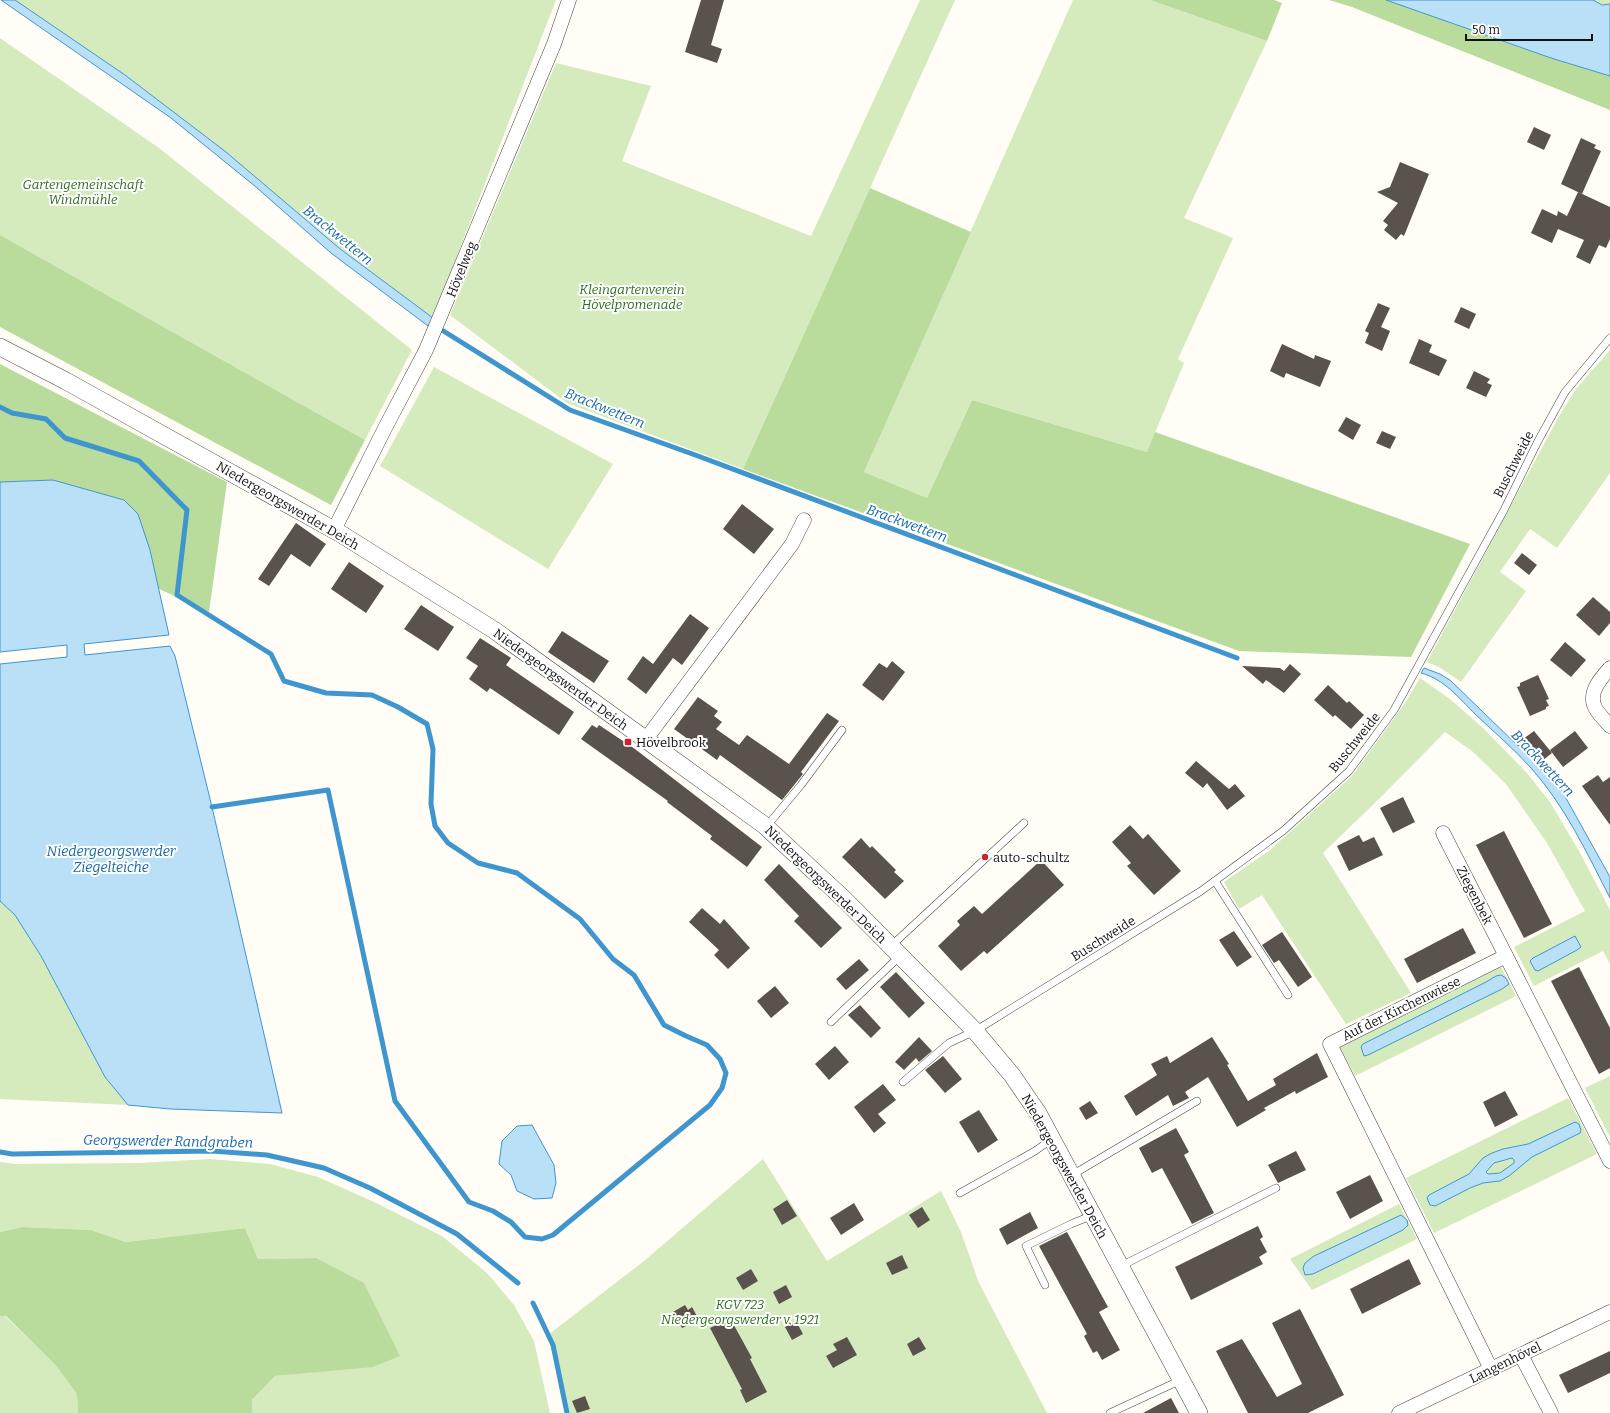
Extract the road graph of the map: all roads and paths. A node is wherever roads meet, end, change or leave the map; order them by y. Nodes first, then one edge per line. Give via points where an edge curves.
1 (569, 0) edge
2 (1610, 338) edge
3 (0, 347) edge
4 (804, 520) dead end
5 (334, 530) junction
6 (1610, 668) edge
7 (1610, 726) edge
8 (842, 730) dead end
9 (646, 739) junction
10 (1024, 823) dead end
11 (766, 827) junction
12 (1443, 834) dead end
13 (1215, 881) junction
14 (896, 951) junction
15 (1506, 956) junction
16 (1288, 995) dead end
17 (831, 1022) dead end
18 (975, 1031) junction
19 (902, 1082) dead end
20 (1197, 1101) dead end
21 (1052, 1139) junction
22 (1610, 1160) edge
23 (1072, 1175) junction
24 (1276, 1188) dead end
25 (960, 1193) dead end
26 (1093, 1215) junction
27 (1121, 1266) junction
28 (1045, 1285) dead end
29 (1610, 1312) edge
30 (1521, 1355) junction
31 (1491, 1369) junction
32 (1181, 1380) junction
33 (1110, 1413) edge
34 (1199, 1413) edge
35 (1399, 1413) edge
36 (1551, 1413) edge

1 - 5 street, Hövelweg via 554,44 434,334
2 - 13 lane, Buschweide via 1565,392 1504,510 1394,710 1349,771 1283,831
3 - 5 street, Niedergeorgswerder Deich
4 - 9 street via 792,544
5 - 9 street, Niedergeorgswerder Deich via 494,630
6 - 7 street via 1600,678 1594,691 1594,705
8 - 11 lane
9 - 11 street, Niedergeorgswerder Deich
10 - 14 lane
11 - 14 street, Niedergeorgswerder Deich
12 - 15 street, Ziegenbek
13 - 16 lane
13 - 18 lane, Buschweide
14 - 17 lane
14 - 18 street, Niedergeorgswerder Deich
15 - 22 street
15 - 31 street, Auf der Kirchenwiese via 1330,1044
18 - 19 lane, Buschweide via 949,1043
18 - 21 street, Niedergeorgswerder Deich via 1012,1075
20 - 23 lane
21 - 23 street, Niedergeorgswerder Deich
21 - 25 lane
23 - 26 street, Niedergeorgswerder Deich
24 - 27 lane
26 - 27 street, Niedergeorgswerder Deich
26 - 28 lane via 1026,1246
27 - 32 street, Niedergeorgswerder Deich
29 - 30 street, Langenhövel
30 - 31 street, Langenhövel
30 - 36 street
31 - 35 street, Langenhövel
32 - 33 lane
32 - 34 street, Niedergeorgswerder Deich

